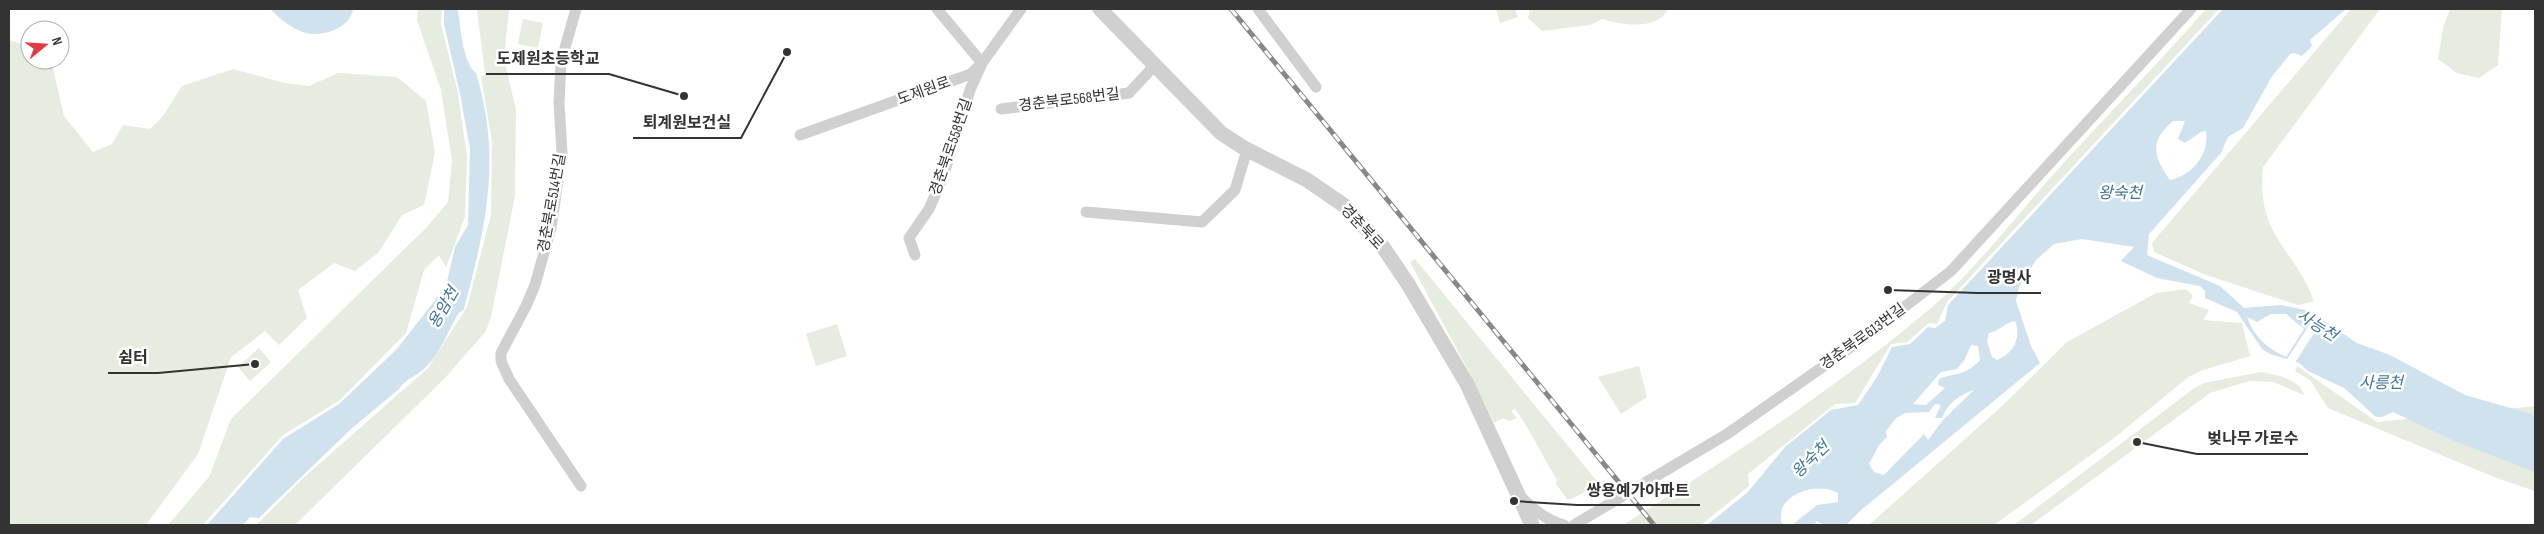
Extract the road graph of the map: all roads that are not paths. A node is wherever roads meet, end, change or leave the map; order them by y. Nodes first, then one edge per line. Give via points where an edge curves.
1 (576, 9) edge
2 (937, 9) edge
3 (1021, 9) edge
4 (1100, 9) edge
5 (1258, 9) edge
6 (2191, 9) edge
7 (982, 63) junction
8 (1155, 65) junction
9 (1316, 87) dead end
10 (1001, 109) dead end
11 (800, 135) dead end
12 (1247, 150) junction
13 (1086, 212) dead end
14 (915, 254) dead end
15 (581, 486) dead end
16 (1516, 492) junction
17 (1532, 525) edge
18 (1564, 525) edge
19 (1574, 525) edge

1 - 15 street, 경춘북로514번길 via 562,62 559,103 562,153 551,228 535,285 501,353 501,361 509,379
2 - 7 street
3 - 7 street, 도제원로
4 - 8 street, 경춘북로
5 - 9 street
6 - 19 street, 경춘북로613번길 via 1951,271 1868,335 1727,434
7 - 11 street, 도제원로 via 971,74
7 - 14 street, 경춘북로558번길 via 970,90 944,177 929,209 909,238
8 - 10 street, 경춘북로568번길 via 1129,93
8 - 12 street, 경춘북로 via 1221,134
12 - 13 street via 1234,190 1202,222
12 - 16 street, 경춘북로 via 1307,180 1345,206 1383,247 1467,384
16 - 17 street, 경춘북로
16 - 18 street via 1533,509

